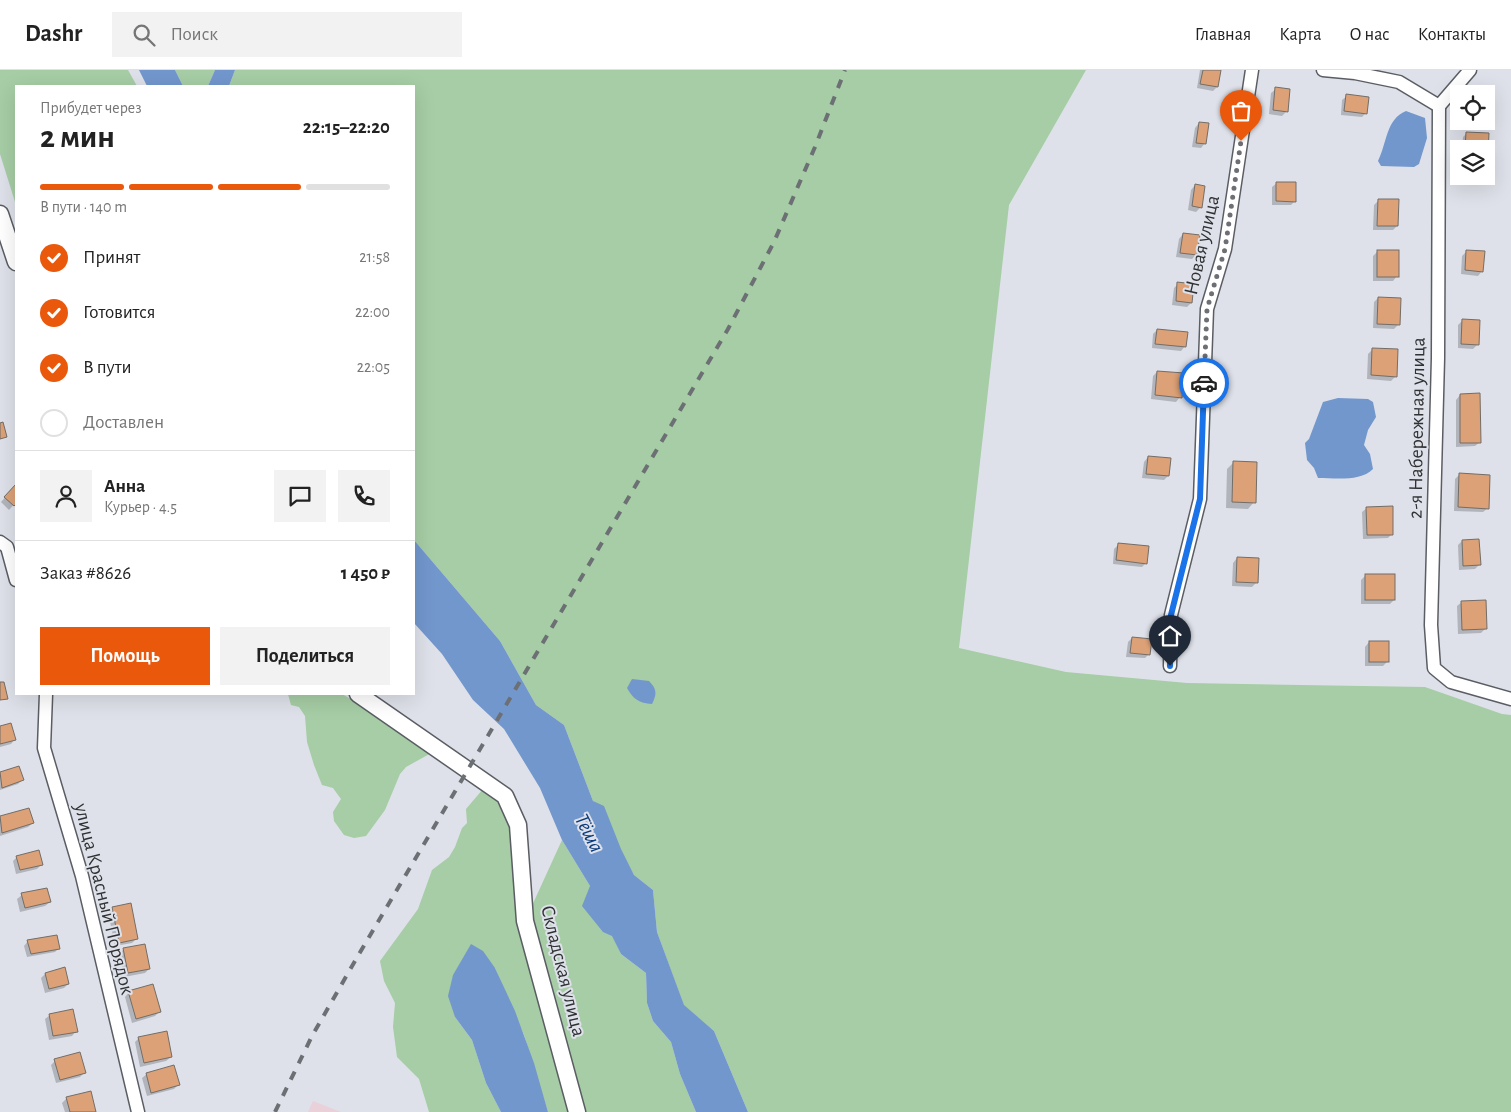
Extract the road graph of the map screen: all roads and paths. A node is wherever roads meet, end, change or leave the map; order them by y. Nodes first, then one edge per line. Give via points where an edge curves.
1 (1252, 70) edge
2 (1323, 70) edge
3 (1470, 70) edge
4 (1439, 106) junction
5 (0, 214) edge
6 (15, 259) edge
7 (0, 542) edge
8 (15, 576) edge
9 (1170, 666) dead end
10 (46, 695) edge
11 (359, 695) edge
12 (1511, 700) edge
13 (138, 1112) edge
14 (577, 1112) edge

1 - 9 street, Новая улица via 1225,249 1207,309 1200,499 1171,615
2 - 4 street via 1399,82
3 - 4 street
4 - 12 street, 2-я Набережная улица via 1438,358 1431,625 1434,668 1451,682
5 - 6 street
7 - 8 street via 7,547
10 - 13 street, улица Красный Порядок via 44,748 82,876
11 - 14 street, Складская улица via 505,796 518,826 525,921

